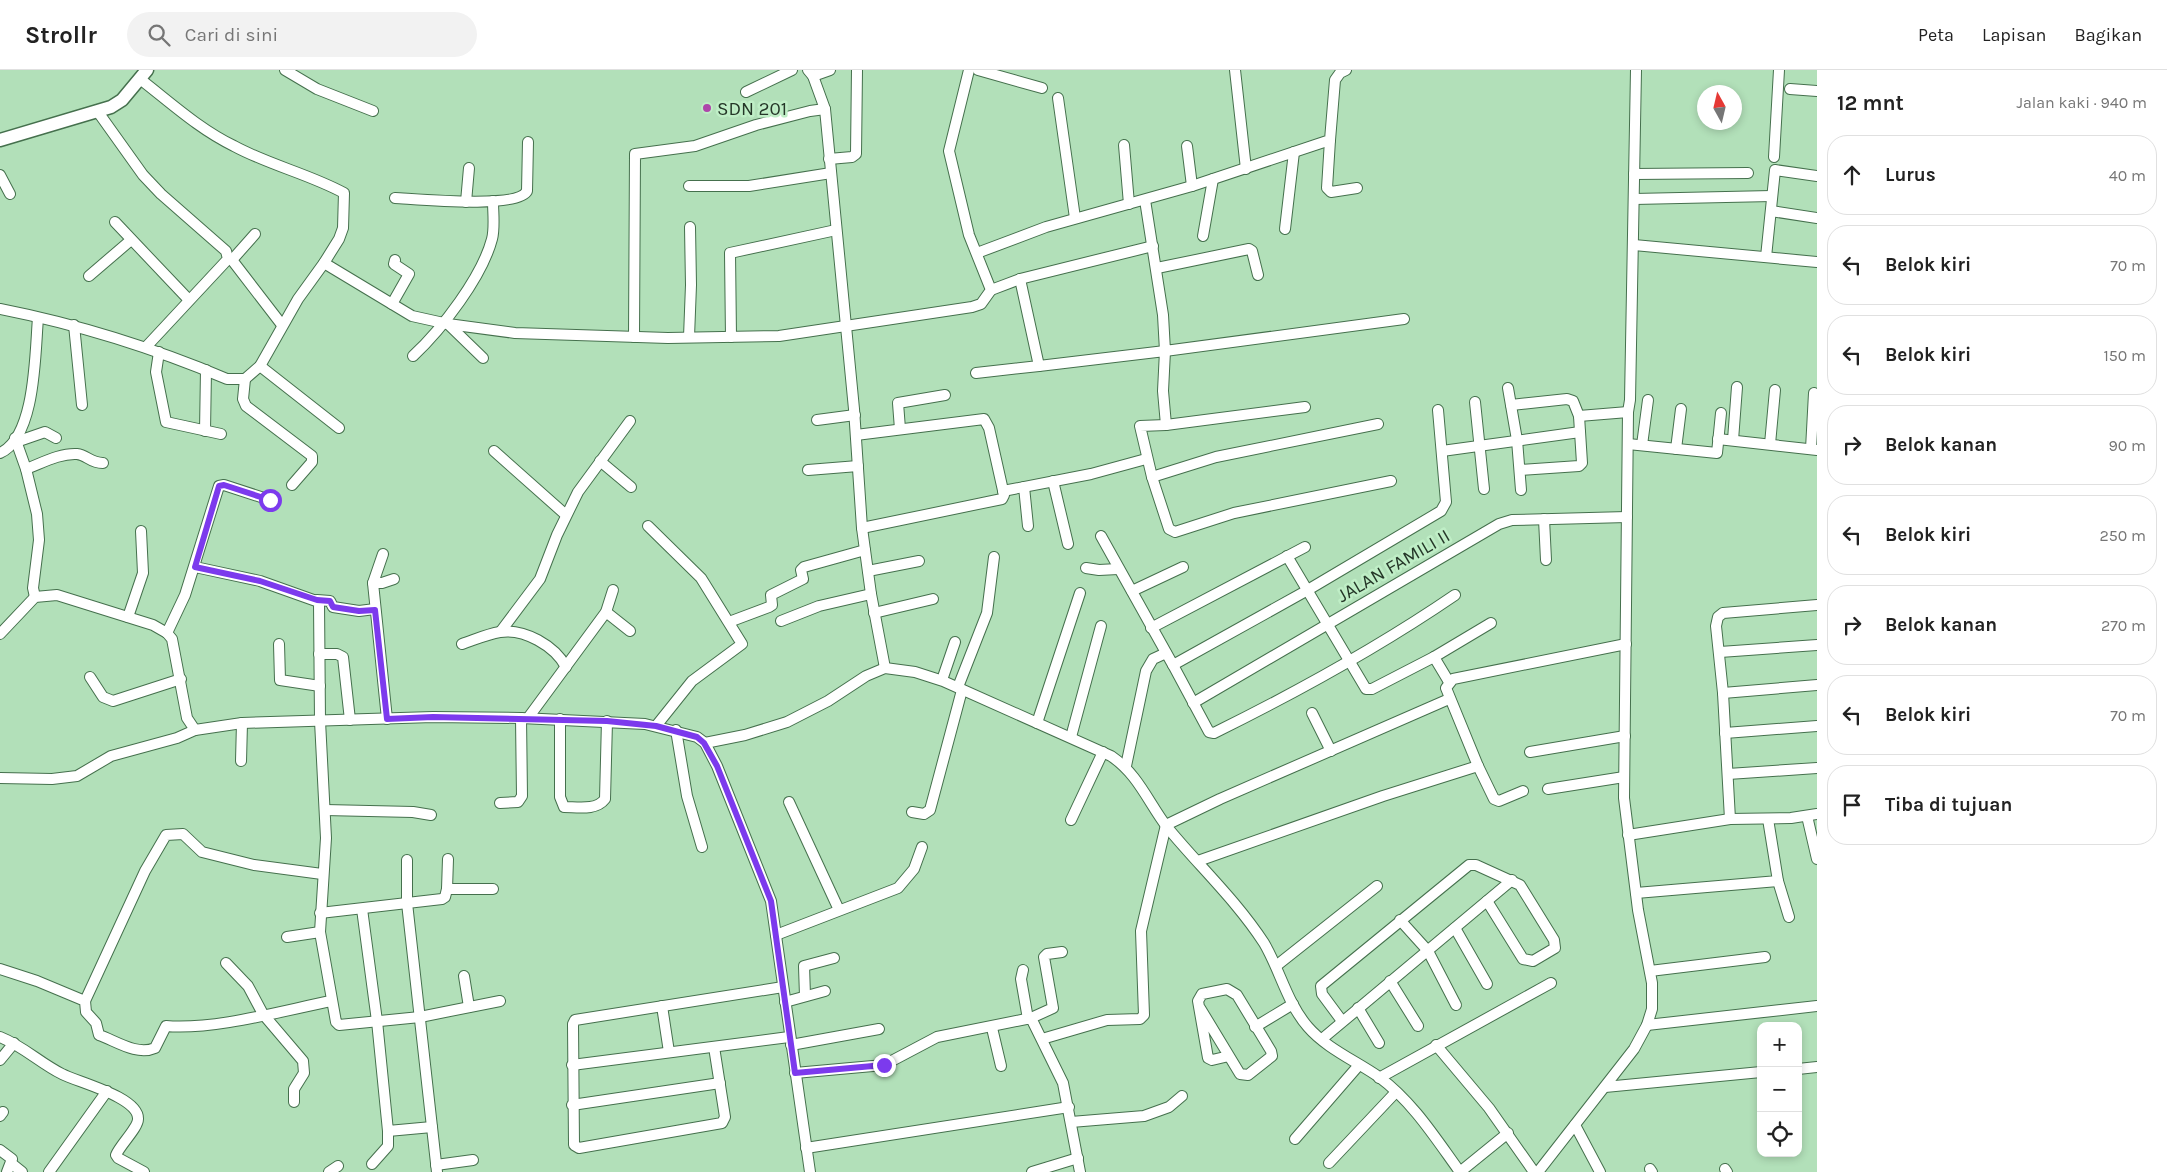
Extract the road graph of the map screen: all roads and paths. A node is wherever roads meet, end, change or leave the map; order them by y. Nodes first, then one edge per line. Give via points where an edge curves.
1 (285, 70) edge
2 (792, 70) edge
3 (830, 70) edge
4 (857, 70) edge
5 (969, 70) edge
6 (978, 70) edge
7 (1235, 70) edge
8 (1346, 70) edge
9 (1636, 70) edge
10 (1779, 70) edge
11 (811, 73) edge
12 (144, 74) edge
13 (1042, 88) dead end
14 (1790, 89) dead end
15 (1817, 91) edge
16 (746, 92) dead end
17 (1058, 98) dead end
18 (825, 109) junction
19 (373, 111) dead end
20 (98, 112) junction
21 (0, 140) edge
22 (1330, 140) junction
23 (528, 142) dead end
24 (1124, 145) dead end
25 (1187, 146) dead end
26 (1294, 152) junction
27 (1774, 157) dead end
28 (829, 159) junction
29 (469, 168) dead end
30 (1246, 169) junction
31 (1748, 173) dead end
32 (831, 174) junction
33 (1634, 174) junction
34 (0, 175) edge
35 (1817, 176) edge
36 (1213, 179) junction
37 (689, 186) dead end
38 (1192, 186) junction
39 (1356, 188) dead end
40 (10, 194) dead end
41 (1772, 196) junction
42 (394, 198) dead end
43 (1634, 198) junction
44 (1145, 200) junction
45 (493, 201) junction
46 (466, 202) junction
47 (1129, 204) junction
48 (1771, 211) junction
49 (1075, 218) junction
50 (1817, 218) edge
51 (114, 222) dead end
52 (690, 227) dead end
53 (1285, 229) dead end
54 (836, 230) junction
55 (255, 234) dead end
56 (1204, 236) dead end
57 (131, 240) junction
58 (1634, 245) junction
59 (1153, 246) junction
60 (977, 252) junction
61 (1766, 257) junction
62 (230, 259) junction
63 (395, 260) dead end
64 (1817, 262) edge
65 (324, 263) junction
66 (1157, 268) junction
67 (1258, 275) dead end
68 (89, 276) dead end
69 (1020, 278) junction
70 (991, 290) junction
71 (189, 300) junction
72 (392, 304) junction
73 (0, 309) edge
74 (38, 318) junction
75 (1404, 319) dead end
76 (446, 323) junction
77 (74, 325) junction
78 (282, 325) junction
79 (847, 326) junction
80 (634, 337) junction
81 (689, 337) junction
82 (730, 337) junction
83 (146, 347) junction
84 (1164, 351) junction
85 (160, 352) junction
86 (413, 356) dead end
87 (483, 358) dead end
88 (260, 366) junction
89 (1039, 366) junction
90 (206, 370) junction
91 (976, 373) dead end
92 (245, 379) junction
93 (1737, 387) dead end
94 (1508, 388) dead end
95 (1775, 390) dead end
96 (1814, 393) dead end
97 (945, 395) dead end
98 (1648, 400) dead end
99 (1476, 402) dead end
100 (82, 405) dead end
101 (1511, 405) junction
102 (1305, 407) dead end
103 (1681, 409) dead end
104 (1438, 410) dead end
105 (1628, 412) junction
106 (1721, 413) dead end
107 (855, 414) junction
108 (1579, 416) junction
109 (817, 420) dead end
110 (630, 421) dead end
111 (1378, 424) dead end
112 (1166, 425) junction
113 (339, 428) dead end
114 (900, 429) junction
115 (205, 432) junction
116 (1580, 432) junction
117 (221, 434) dead end
118 (856, 436) junction
119 (56, 438) dead end
120 (1718, 439) junction
121 (15, 440) junction
122 (1517, 440) junction
123 (1733, 440) junction
124 (1628, 444) junction
125 (1770, 444) junction
126 (1480, 445) junction
127 (1642, 445) junction
128 (1676, 449) junction
129 (1814, 449) edge
130 (494, 450) dead end
131 (1442, 451) junction
132 (0, 453) edge
133 (1146, 459) junction
134 (600, 461) junction
135 (103, 463) dead end
136 (858, 466) junction
137 (26, 469) junction
138 (808, 470) dead end
139 (1520, 470) junction
140 (1152, 476) junction
141 (1053, 481) junction
142 (1391, 481) dead end
143 (292, 485) dead end
144 (631, 487) dead end
145 (1024, 487) junction
146 (1484, 489) dead end
147 (1521, 490) dead end
148 (1003, 491) junction
149 (270, 500) dead end
150 (566, 515) junction
151 (1627, 517) junction
152 (1544, 519) junction
153 (648, 526) dead end
154 (1028, 526) dead end
155 (862, 528) junction
156 (140, 531) dead end
157 (1101, 536) dead end
158 (1068, 544) dead end
159 (1305, 547) dead end
160 (865, 550) junction
161 (383, 554) dead end
162 (1288, 556) junction
163 (994, 557) dead end
164 (1546, 560) dead end
165 (918, 561) dead end
166 (195, 567) junction
167 (1183, 567) dead end
168 (1086, 568) dead end
169 (1118, 569) junction
170 (868, 571) junction
171 (394, 579) dead end
172 (373, 583) junction
173 (614, 590) dead end
174 (1132, 591) junction
175 (1306, 591) junction
176 (1080, 593) dead end
177 (871, 594) junction
178 (1455, 595) dead end
179 (35, 597) junction
180 (933, 599) dead end
181 (317, 600) junction
182 (1817, 605) edge
183 (375, 610) junction
184 (606, 612) junction
185 (874, 612) junction
186 (128, 617) junction
187 (781, 621) dead end
188 (729, 622) junction
189 (1491, 623) dead end
190 (1325, 624) junction
191 (1101, 626) dead end
192 (1151, 628) junction
193 (630, 631) dead end
194 (501, 632) junction
195 (167, 633) junction
196 (0, 634) edge
197 (955, 642) dead end
198 (279, 644) dead end
199 (462, 644) dead end
200 (1626, 644) junction
201 (1817, 645) edge
202 (1720, 652) junction
203 (1166, 653) junction
204 (319, 654) junction
205 (1434, 657) junction
206 (1350, 660) junction
207 (1173, 665) junction
208 (566, 667) junction
209 (885, 668) junction
210 (90, 677) dead end
211 (181, 679) junction
212 (942, 680) junction
213 (1449, 682) junction
214 (320, 686) junction
215 (1817, 686) edge
216 (960, 688) junction
217 (1723, 693) junction
218 (1449, 699) junction
219 (1193, 703) junction
220 (1312, 713) dead end
221 (525, 718) junction
222 (387, 719) junction
223 (560, 719) junction
224 (350, 720) junction
225 (320, 721) junction
226 (607, 721) junction
227 (242, 723) junction
228 (1037, 723) junction
229 (656, 726) junction
230 (1817, 726) edge
231 (195, 730) junction
232 (676, 730) junction
233 (1725, 733) junction
234 (1625, 736) junction
235 (1071, 737) junction
236 (704, 743) junction
237 (1331, 751) junction
238 (1103, 752) junction
239 (1530, 752) dead end
240 (241, 762) dead end
241 (1126, 766) junction
242 (1478, 766) junction
243 (1817, 768) edge
244 (1728, 774) junction
245 (1624, 777) junction
246 (0, 778) edge
247 (1548, 789) dead end
248 (1524, 791) dead end
249 (789, 802) dead end
250 (500, 803) dead end
251 (325, 810) junction
252 (912, 812) dead end
253 (431, 815) dead end
254 (1812, 815) edge
255 (1730, 819) junction
256 (1768, 819) junction
257 (1071, 820) dead end
258 (1166, 825) junction
259 (1628, 835) junction
260 (922, 847) dead end
261 (702, 848) dead end
262 (448, 859) dead end
263 (1817, 859) edge
264 (407, 860) dead end
265 (1198, 861) junction
266 (322, 874) junction
267 (1512, 880) junction
268 (1778, 881) junction
269 (1377, 886) dead end
270 (447, 889) junction
271 (494, 889) dead end
272 (1636, 893) junction
273 (1487, 901) junction
274 (407, 903) junction
275 (362, 909) junction
276 (839, 910) junction
277 (320, 913) junction
278 (1789, 917) dead end
279 (1400, 920) junction
280 (1455, 928) junction
281 (320, 932) junction
282 (776, 935) junction
283 (287, 937) dead end
284 (1428, 950) junction
285 (1062, 952) dead end
286 (1765, 957) dead end
287 (834, 958) dead end
288 (226, 963) dead end
289 (1276, 966) junction
290 (0, 969) edge
291 (1023, 970) dead end
292 (1650, 971) junction
293 (464, 976) dead end
294 (1390, 981) junction
295 (1551, 983) dead end
296 (1487, 984) dead end
297 (783, 987) junction
298 (825, 991) dead end
299 (805, 996) junction
300 (85, 1001) junction
301 (331, 1001) junction
302 (500, 1001) dead end
303 (785, 1002) junction
304 (1293, 1004) junction
305 (1456, 1005) dead end
306 (662, 1006) junction
307 (1817, 1006) edge
308 (469, 1007) junction
309 (1200, 1008) junction
310 (1358, 1008) junction
311 (263, 1014) junction
312 (420, 1017) junction
313 (1029, 1018) junction
314 (378, 1021) junction
315 (1342, 1021) junction
316 (1648, 1025) junction
317 (1418, 1026) dead end
318 (1255, 1027) junction
319 (992, 1028) junction
320 (879, 1029) dead end
321 (0, 1036) edge
322 (1322, 1038) junction
323 (1042, 1039) junction
324 (790, 1041) junction
325 (14, 1043) junction
326 (1379, 1043) dead end
327 (1436, 1045) junction
328 (714, 1047) junction
329 (669, 1052) junction
330 (1229, 1056) junction
331 (0, 1060) edge
332 (1359, 1064) junction
333 (572, 1065) junction
334 (1002, 1066) dead end
335 (1817, 1067) edge
336 (1802, 1069) edge
337 (1757, 1072) edge
338 (795, 1073) junction
339 (1379, 1078) junction
340 (720, 1083) junction
341 (1605, 1087) junction
342 (107, 1091) junction
343 (1396, 1092) junction
344 (1182, 1096) dead end
345 (294, 1102) dead end
346 (572, 1104) junction
347 (1069, 1107) junction
348 (1072, 1122) junction
349 (1575, 1125) junction
350 (432, 1127) junction
351 (388, 1131) junction
352 (1508, 1133) junction
353 (1295, 1139) dead end
354 (806, 1148) junction
355 (0, 1150) edge
356 (1078, 1158) junction
357 (474, 1160) dead end
358 (1329, 1163) dead end
359 (372, 1164) dead end
360 (338, 1166) dead end
361 (10, 1168) edge
362 (436, 1168) edge
363 (22, 1172) edge
364 (49, 1172) edge
365 (144, 1172) edge
366 (329, 1172) edge
367 (810, 1172) edge
368 (1032, 1172) edge
369 (1080, 1172) edge
370 (1460, 1172) edge
371 (1534, 1172) edge
372 (1538, 1172) edge
373 (1600, 1172) edge

1 - 19 street via 317,89
2 - 16 street
3 - 11 street
4 - 28 street via 856,154
5 - 60 street via 949,151 964,216
6 - 13 street
7 - 30 street
8 - 22 street via 1340,72 1335,80
9 - 33 street
10 - 27 street
11 - 18 street
12 - 20 street via 122,100
12 - 65 street via 200,126 217,137 344,193 343,228
14 - 15 street
17 - 49 street
18 - 28 street
18 - 80 street via 756,125 695,146 635,154
20 - 21 street
20 - 62 street via 161,194 226,250
22 - 26 street
22 - 39 street via 1327,188 1331,192
23 - 45 street via 525,195
24 - 47 street
25 - 38 street
26 - 30 street
26 - 53 street
28 - 32 street
29 - 46 street
30 - 36 street
31 - 33 street
32 - 37 street via 749,186
32 - 54 street
33 - 43 street
34 - 40 street
35 - 41 street via 1775,170
36 - 38 street
36 - 56 street
38 - 44 street
41 - 43 street
41 - 48 street
42 - 46 street
43 - 58 street
44 - 47 street
44 - 59 street
45 - 46 street
45 - 76 street via 492,237 485,260
47 - 49 street
48 - 50 street
48 - 61 street
49 - 60 street
51 - 57 street
52 - 81 street
54 - 79 street
54 - 82 street via 730,253
55 - 62 street
57 - 68 street
57 - 71 street
58 - 61 street
58 - 105 street
59 - 66 street
59 - 69 street
60 - 70 street
61 - 64 street
62 - 71 street
62 - 78 street
63 - 72 street via 394,264 409,274
65 - 72 street
65 - 78 street
66 - 67 street via 1249,249
66 - 84 street
69 - 70 street
69 - 89 street
70 - 79 street via 981,304 972,307
71 - 83 street
72 - 76 street via 412,316
73 - 74 street
74 - 77 street
74 - 121 street via 31,400
75 - 84 street
76 - 80 street via 515,333
76 - 86 street
76 - 87 street
77 - 83 street
77 - 100 street
78 - 88 street
79 - 82 street via 779,336
79 - 107 street
80 - 81 street
81 - 82 street
83 - 85 street
84 - 89 street
84 - 112 street
85 - 90 street
85 - 115 street via 156,372 166,422
88 - 92 street
88 - 113 street
89 - 91 street
90 - 92 street via 227,379
90 - 115 street
92 - 143 street via 246,406 312,456 312,462
93 - 123 street
94 - 101 street
95 - 125 street
96 - 129 street
97 - 114 street via 898,403
98 - 127 street
99 - 126 street
101 - 108 street via 1566,398 1573,402
101 - 122 street
102 - 112 street
103 - 128 street
104 - 131 street
105 - 108 street
105 - 124 street
106 - 120 street
107 - 109 street
107 - 118 street
108 - 116 street
110 - 134 street
111 - 140 street via 1216,458
112 - 133 street via 1140,426
114 - 118 street
114 - 148 street via 984,419 989,428
115 - 117 street
116 - 122 street
116 - 139 street via 1582,463 1579,466
118 - 136 street
119 - 121 street via 45,432
120 - 123 street
120 - 128 street via 1717,453
121 - 132 street
121 - 137 street
122 - 126 street
122 - 139 street
123 - 125 street
124 - 127 street
124 - 151 street
125 - 129 street
126 - 131 street
126 - 146 street
127 - 128 street
130 - 150 street
131 - 175 street via 1446,502 1441,511
133 - 140 street
133 - 141 street
134 - 144 street
134 - 150 street
135 - 137 street via 72,455
136 - 138 street
136 - 155 street
137 - 179 street via 37,514 39,540 33,588
139 - 147 street
140 - 142 street via 1168,530 1174,532 1234,513
141 - 145 street
141 - 158 street
145 - 148 street
145 - 154 street
148 - 155 street via 1002,499
149 - 166 street via 219,486
150 - 194 street via 540,579
151 - 152 street, JALAN FAMILI II
151 - 200 street
152 - 164 street
152 - 190 street, JALAN FAMILI II via 1512,520 1499,524
153 - 188 street via 701,578
155 - 160 street
156 - 186 street via 142,573
157 - 169 street
159 - 162 street
160 - 170 street
160 - 188 street via 804,567 801,570 803,580 771,595 772,605
161 - 172 street
162 - 175 street
162 - 192 street
163 - 216 street via 987,613
165 - 170 street
166 - 181 street via 260,581
166 - 195 street
167 - 174 street
168 - 169 street
169 - 174 street
170 - 177 street
171 - 172 street
172 - 183 street
173 - 184 street
174 - 192 street
175 - 190 street
175 - 207 street
176 - 228 street
177 - 185 street
177 - 187 street via 819,606
178 - 206 street
179 - 186 street via 57,595
179 - 196 street
180 - 185 street
181 - 183 street via 330,601 333,607
181 - 204 street via 320,606
182 - 202 street via 1723,613 1716,621
183 - 222 street
184 - 193 street
184 - 208 street
185 - 209 street
186 - 195 street
188 - 229 street via 741,646 692,681
189 - 205 street
190 - 206 street
190 - 219 street, JALAN FAMILI II
191 - 235 street
192 - 203 street
194 - 199 street
194 - 208 street via 533,637 560,655
195 - 211 street via 172,639
197 - 212 street
198 - 214 street via 280,680
200 - 213 street
200 - 234 street
201 - 202 street
202 - 217 street
203 - 207 street
203 - 241 street via 1153,659 1146,671
204 - 214 street
204 - 224 street via 343,657
205 - 206 street via 1369,689
205 - 213 street
206 - 219 street via 1214,733 1209,732
207 - 219 street
208 - 221 street
209 - 212 street
209 - 236 street via 787,722 746,735
210 - 211 street via 103,697 113,701
211 - 231 street via 187,718
212 - 216 street
213 - 218 street via 1446,688
214 - 225 street
215 - 217 street
216 - 228 street
216 - 252 street via 930,810 924,814
217 - 233 street
218 - 237 street
218 - 242 street
220 - 237 street
221 - 222 street
221 - 223 street
221 - 250 street via 522,796 518,802
222 - 224 street
223 - 226 street
223 - 226 street via 560,797 564,807 581,808 598,805 604,799
224 - 225 street
225 - 227 street
225 - 251 street
226 - 229 street
227 - 231 street
227 - 240 street
228 - 235 street
229 - 232 street
230 - 233 street
231 - 246 street via 111,756 77,776
232 - 236 street
232 - 261 street
233 - 244 street
234 - 239 street
234 - 245 street
235 - 238 street
236 - 282 street via 717,766 771,901
237 - 258 street
238 - 241 street
238 - 257 street
241 - 258 street
242 - 248 street via 1494,799 1499,801
242 - 265 street
243 - 244 street
244 - 255 street
245 - 247 street
245 - 259 street
249 - 276 street
251 - 253 street
251 - 266 street
254 - 256 street
254 - 263 street
255 - 256 street
255 - 259 street
256 - 268 street
258 - 265 street
258 - 323 street via 1141,931 1144,1015 1140,1019 1107,1020
259 - 272 street
260 - 276 street via 914,869 898,888
262 - 270 street
264 - 274 street
265 - 289 street via 1247,918
266 - 277 street
266 - 300 street via 237,861 202,852 184,834 166,835
267 - 273 street
267 - 273 street via 1520,885 1554,940 1555,948 1532,961 1522,960
267 - 279 street via 1476,865 1469,866
268 - 272 street
268 - 278 street
269 - 289 street
270 - 271 street
270 - 274 street via 442,899
272 - 292 street
273 - 280 street
274 - 275 street
274 - 312 street
275 - 277 street
275 - 314 street
276 - 282 street
277 - 281 street
279 - 284 street
279 - 315 street via 1322,986 1322,994
280 - 284 street
280 - 296 street
281 - 283 street
281 - 301 street
282 - 297 street
284 - 294 street
284 - 305 street
285 - 313 street via 1044,957 1053,1008
286 - 292 street
287 - 299 street via 804,966
288 - 311 street via 248,986
289 - 304 street
290 - 300 street
291 - 313 street via 1021,979
292 - 316 street via 1652,1003
293 - 308 street
294 - 310 street
294 - 317 street
295 - 327 street
297 - 303 street
297 - 306 street
298 - 299 street
299 - 303 street
300 - 311 street via 86,1012 96,1023 99,1035 143,1050 155,1048 166,1026 183,1028
301 - 311 street
301 - 314 street via 337,1024
302 - 308 street
303 - 324 street
304 - 318 street
304 - 322 street via 1309,1028
306 - 329 street
306 - 333 street via 575,1020
307 - 316 street
308 - 312 street
309 - 318 street via 1198,1001 1202,994 1233,990
309 - 330 street
309 - 330 street via 1208,1058
310 - 315 street
310 - 326 street
311 - 345 street via 303,1061 304,1073 294,1090
312 - 314 street
312 - 350 street
313 - 319 street
313 - 323 street
314 - 351 street
315 - 322 street
316 - 341 street
318 - 330 street via 1271,1051 1269,1059 1244,1075 1240,1074
319 - 334 street
319 - 338 street via 937,1037 884,1065
320 - 324 street
321 - 325 street
322 - 332 street
323 - 347 street via 1060,1072
324 - 328 street
324 - 338 street
325 - 331 street
325 - 342 street via 62,1074
327 - 339 street
327 - 352 street
328 - 329 street
328 - 340 street
329 - 333 street
332 - 339 street
332 - 353 street
333 - 346 street
335 - 336 street
337 - 341 street
338 - 354 street
339 - 343 street
340 - 346 street
340 - 346 street via 725,1117 722,1123 579,1148 573,1142
341 - 349 street
342 - 364 street
342 - 365 street via 132,1108 138,1117 138,1123 117,1156
343 - 358 street
343 - 370 street via 1426,1125
344 - 348 street via 1169,1107 1144,1116
347 - 348 street
347 - 354 street
348 - 356 street
349 - 372 street
349 - 373 street
350 - 351 street
350 - 362 street
351 - 359 street via 388,1146
352 - 370 street
352 - 371 street
354 - 367 street
355 - 361 street via 11,1158
356 - 368 street
356 - 369 street
357 - 362 street
360 - 366 street
361 - 363 street

